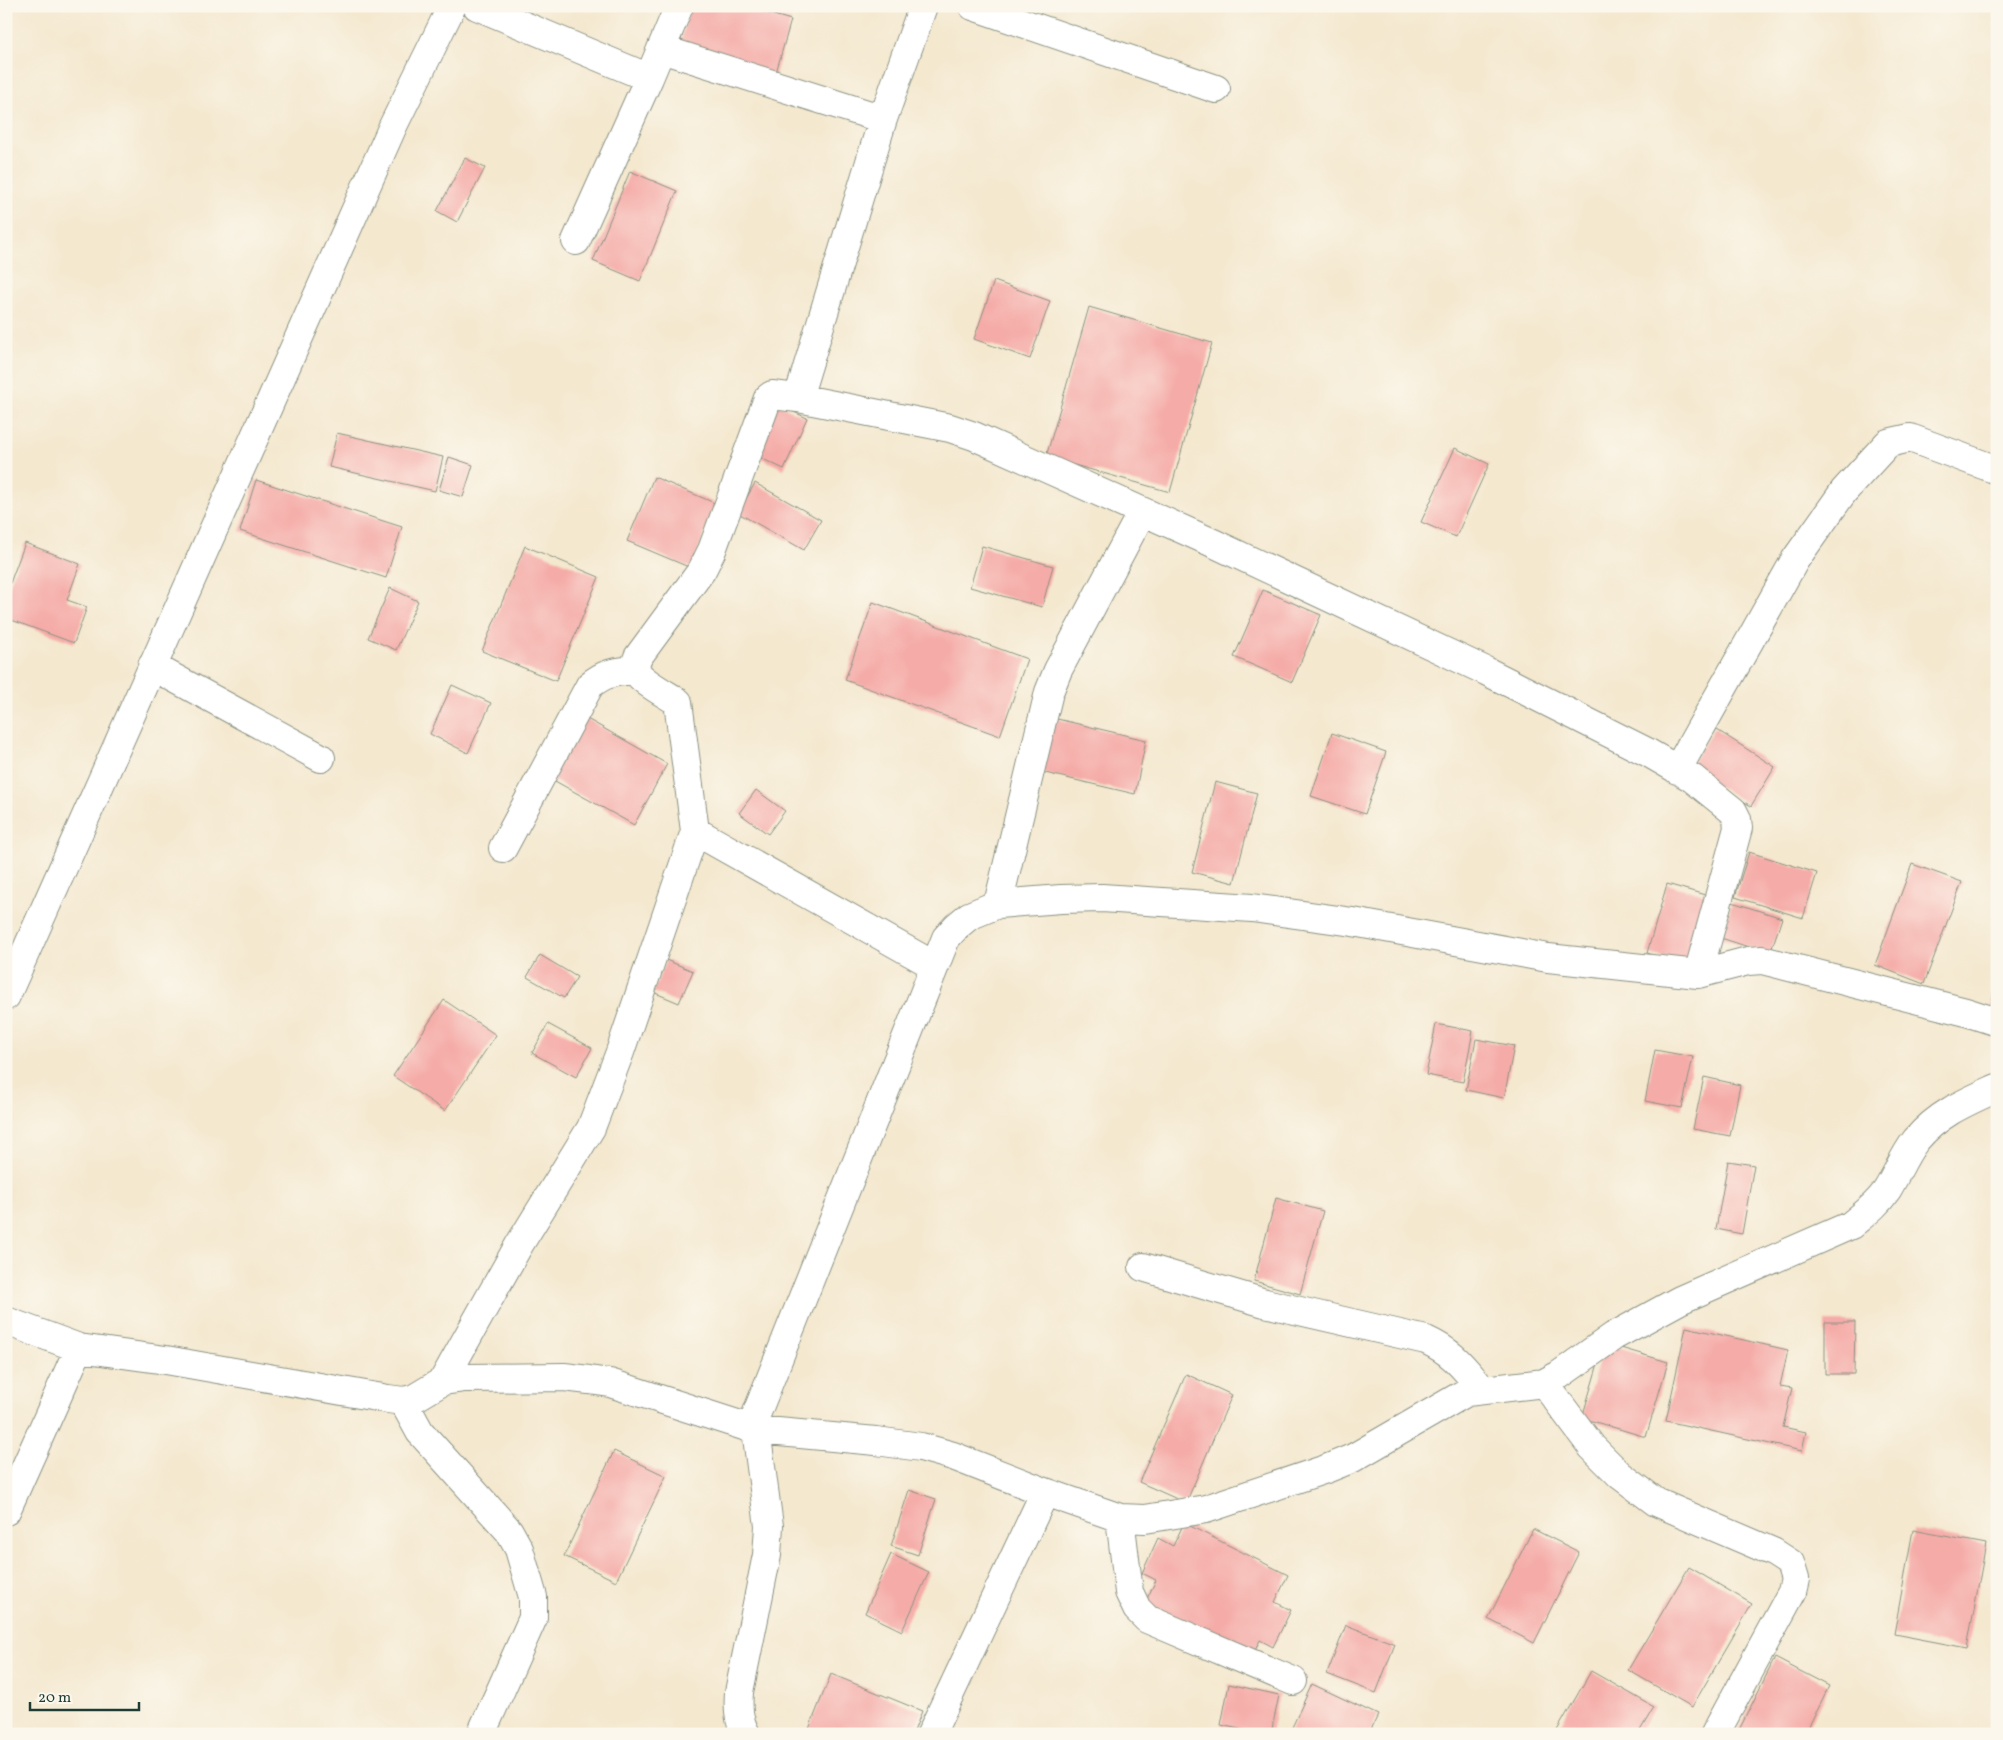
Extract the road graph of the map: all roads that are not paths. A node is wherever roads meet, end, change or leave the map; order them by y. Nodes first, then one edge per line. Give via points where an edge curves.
1 (452, 6) edge
2 (477, 6) edge
3 (679, 6) edge
4 (923, 6) edge
5 (973, 6) edge
6 (661, 49) junction
7 (649, 78) junction
8 (1216, 89) dead end
9 (883, 119) junction
10 (576, 241) dead end
11 (798, 398) junction
12 (1997, 470) edge
13 (1142, 512) junction
14 (152, 666) junction
15 (635, 670) junction
16 (321, 758) dead end
17 (1677, 770) junction
18 (695, 831) junction
19 (503, 848) dead end
20 (998, 904) junction
21 (935, 966) junction
22 (1698, 974) junction
23 (6, 996) edge
24 (1997, 1022) edge
25 (1997, 1088) edge
26 (1143, 1267) dead end
27 (6, 1321) edge
28 (79, 1348) junction
29 (443, 1381) junction
30 (1544, 1383) junction
31 (1482, 1389) junction
32 (403, 1400) junction
33 (756, 1430) junction
34 (1045, 1492) junction
35 (6, 1511) edge
36 (1120, 1518) junction
37 (1293, 1681) dead end
38 (481, 1734) edge
39 (746, 1734) edge
40 (931, 1734) edge
41 (1715, 1734) edge

1 - 14 street via 393,126
2 - 7 street
3 - 6 street
4 - 9 street
5 - 8 street
6 - 7 street
6 - 9 street
7 - 10 street
9 - 11 street
11 - 13 street via 950,428
11 - 15 street via 777,394 768,398 712,550 702,570 638,657
12 - 17 street via 1910,438 1888,443 1844,491 1795,560
13 - 17 street via 1486,671
13 - 20 street via 1049,692
14 - 16 street
14 - 23 street
15 - 18 street via 640,677 678,702
15 - 19 street via 613,672 590,685
17 - 22 street via 1701,785 1733,811 1738,819
18 - 21 street
18 - 29 street via 624,1043 591,1128 519,1245
20 - 21 street via 969,916 957,926 946,938
20 - 22 street via 1102,898 1252,908 1353,922 1548,958
21 - 33 street via 759,1407
22 - 24 street via 1762,960
25 - 30 street via 1952,1108 1932,1124 1916,1141 1886,1192 1851,1225 1680,1300 1614,1336
26 - 31 street via 1265,1302 1426,1340 1454,1356
27 - 28 street
28 - 32 street
28 - 35 street
29 - 32 street via 421,1395
29 - 33 street via 564,1377 610,1383
30 - 31 street
30 - 41 street via 1592,1447 1620,1475 1656,1502 1773,1552 1790,1563 1795,1579 1792,1592
31 - 36 street via 1467,1392 1353,1458 1326,1468 1206,1509 1145,1519
32 - 38 street via 420,1432 509,1531 519,1549 534,1598 533,1618
33 - 34 street via 921,1447
33 - 39 street via 769,1526 767,1555 739,1692 738,1710
34 - 36 street
34 - 40 street
36 - 37 street via 1128,1592 1147,1619

